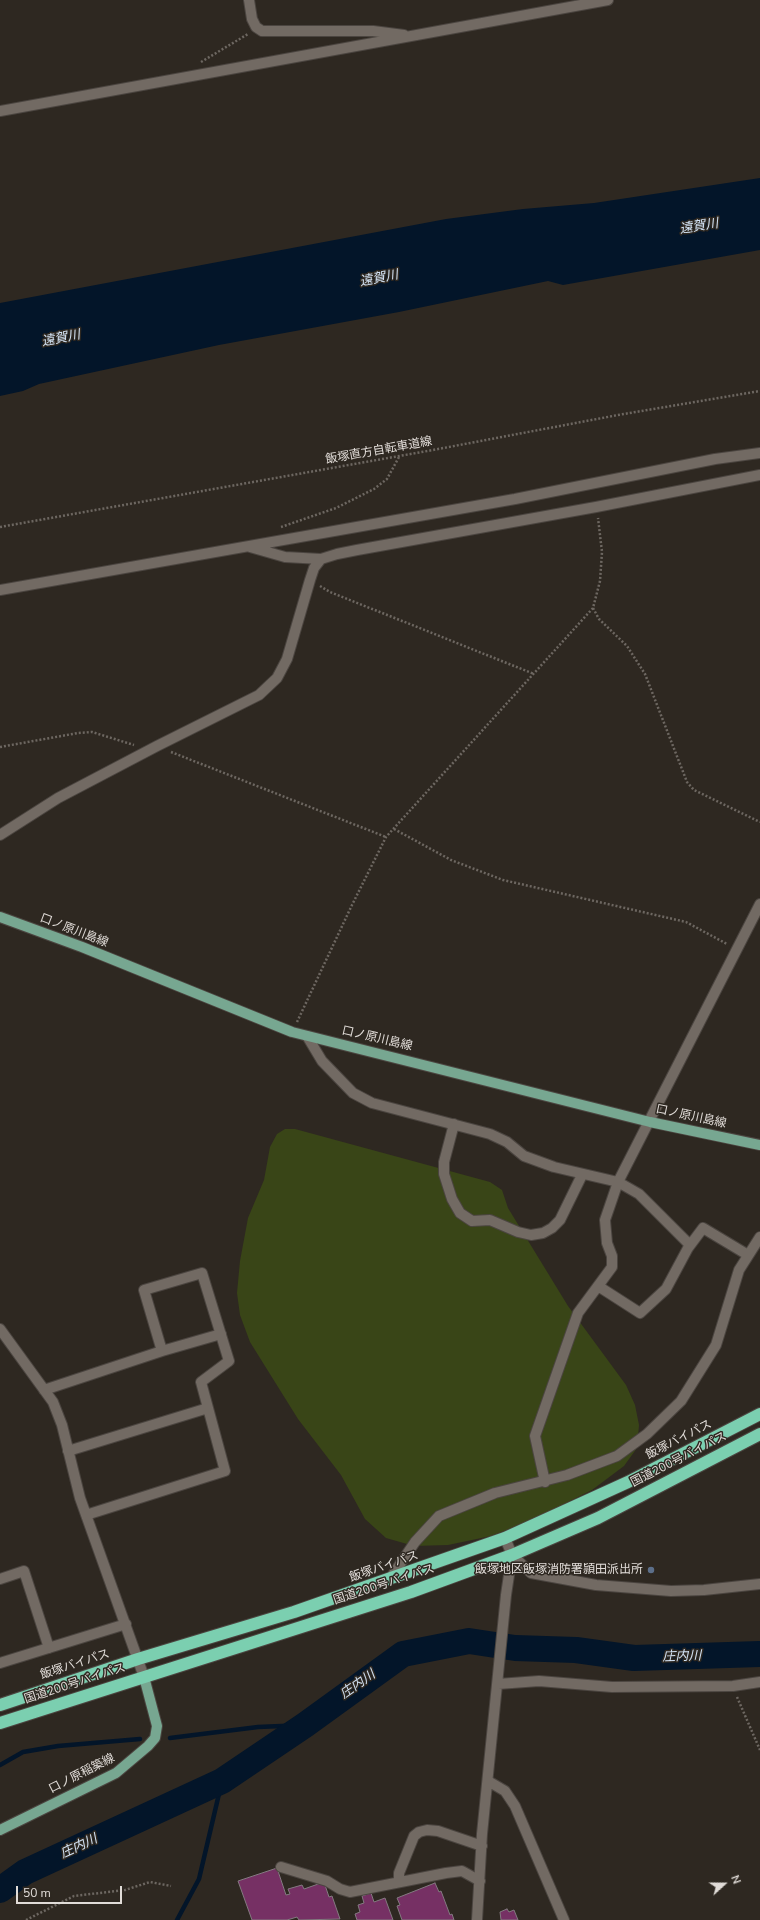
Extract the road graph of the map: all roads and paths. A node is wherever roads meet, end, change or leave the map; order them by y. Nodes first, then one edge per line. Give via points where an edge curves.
1 (249, 0) edge
2 (608, 0) edge
3 (256, 27) junction
4 (414, 36) junction
5 (196, 65) dead end
6 (0, 111) edge
7 (760, 391) edge
8 (760, 453) edge
9 (399, 456) junction
10 (760, 475) edge
11 (596, 507) junction
12 (0, 527) edge
13 (280, 528) dead end
14 (247, 546) junction
15 (321, 559) junction
16 (310, 580) junction
17 (0, 590) edge
18 (593, 608) junction
19 (534, 674) junction
20 (0, 747) edge
21 (153, 748) junction
22 (760, 822) edge
23 (394, 829) junction
24 (0, 835) edge
25 (386, 837) junction
26 (760, 904) edge
27 (0, 917) edge
28 (737, 949) junction
29 (292, 1032) junction
30 (307, 1036) junction
31 (650, 1122) junction
32 (454, 1124) junction
33 (760, 1145) edge
34 (582, 1175) junction
35 (618, 1182) junction
36 (760, 1237) edge
37 (690, 1245) junction
38 (748, 1255) junction
39 (598, 1286) junction
40 (0, 1329) edge
41 (221, 1334) junction
42 (162, 1351) junction
43 (44, 1390) junction
44 (208, 1408) junction
45 (760, 1414) edge
46 (760, 1434) edge
47 (68, 1451) junction
48 (545, 1482) junction
49 (86, 1515) junction
50 (505, 1538) junction
51 (512, 1556) junction
52 (0, 1579) edge
53 (390, 1579) junction
54 (760, 1584) edge
55 (126, 1624) junction
56 (49, 1648) junction
57 (138, 1659) junction
58 (0, 1663) edge
59 (144, 1677) junction
60 (498, 1682) junction
61 (760, 1682) edge
62 (733, 1686) junction
63 (0, 1705) edge
64 (0, 1723) edge
65 (760, 1750) edge
66 (488, 1780) junction
67 (0, 1830) edge
68 (482, 1846) junction
69 (281, 1867) dead end
70 (480, 1881) junction
71 (399, 1882) junction
72 (171, 1886) dead end
73 (26, 1920) edge
74 (477, 1920) edge
75 (564, 1920) edge

1 - 3 street
2 - 4 street
3 - 4 street via 262,31 374,32
3 - 5 path via 247,36
4 - 6 street
7 - 9 path, 飯塚直方自転車道線
8 - 14 street via 715,459 515,499
9 - 12 path, 飯塚直方自転車道線
9 - 13 path via 387,479 374,489 336,508
10 - 11 street
11 - 15 street via 357,550
11 - 18 path via 602,552 600,582
14 - 15 street via 285,557
14 - 17 street
15 - 16 street via 314,568
16 - 19 path via 330,592
16 - 21 street via 287,659 277,678 259,695
18 - 19 path
18 - 22 path via 599,620 627,646 645,674 687,782 694,790
19 - 23 path
20 - 21 path via 92,732
21 - 24 street via 58,798
21 - 25 path
23 - 25 path
23 - 28 path via 451,860 503,880 686,922
25 - 29 path
26 - 28 street
27 - 29 main road, 口ノ原川島線 via 82,947
28 - 31 street
29 - 30 main road, 口ノ原川島線
30 - 31 main road, 口ノ原川島線
30 - 32 street via 322,1061 353,1093 372,1103
31 - 33 main road, 口ノ原川島線
31 - 35 street
32 - 34 street via 490,1134 507,1142 524,1156
32 - 34 street via 444,1162 444,1174 452,1199 460,1213 472,1221 490,1220 518,1232 543,1234 560,1220
34 - 35 street
35 - 37 street via 638,1194
35 - 39 street via 606,1220 612,1267
36 - 38 street
37 - 38 street via 703,1228
37 - 39 street via 666,1289 640,1313
38 - 48 street via 739,1270 716,1345 681,1401 647,1434 618,1456
39 - 48 street via 578,1313 535,1436
40 - 43 street
41 - 42 street
41 - 42 street via 202,1273 144,1290
41 - 44 street via 229,1361 201,1382
42 - 43 street
43 - 47 street via 53,1402
44 - 47 street
44 - 49 street via 225,1471
45 - 50 highway, 飯塚バイパス via 628,1482
46 - 51 highway, 国道200号バイパス via 598,1518
47 - 49 street
48 - 53 street via 495,1493 439,1516 415,1542
49 - 55 street
50 - 51 street
50 - 53 highway, 飯塚バイパス
51 - 54 street via 531,1573 596,1585 670,1591
51 - 59 highway, 国道200号バイパス via 411,1592
51 - 60 street
52 - 56 street via 24,1571
53 - 57 highway, 飯塚バイパス via 294,1612
55 - 56 street
55 - 57 street
56 - 58 street
57 - 59 street
57 - 63 highway, 飯塚バイパス
59 - 64 highway, 国道200号バイパス
59 - 67 main road, 口ノ原稲築線 via 157,1726 155,1738 148,1746 116,1774
60 - 62 street via 539,1681 612,1687
60 - 66 street
61 - 62 street
62 - 65 path
66 - 68 street
66 - 75 street via 505,1791 515,1806
68 - 70 street
68 - 71 street via 438,1831 419,1832 414,1836 399,1873
69 - 71 street via 327,1881 340,1890 350,1892
70 - 71 street via 462,1871
70 - 74 street
72 - 73 path via 150,1882 125,1890 74,1896

